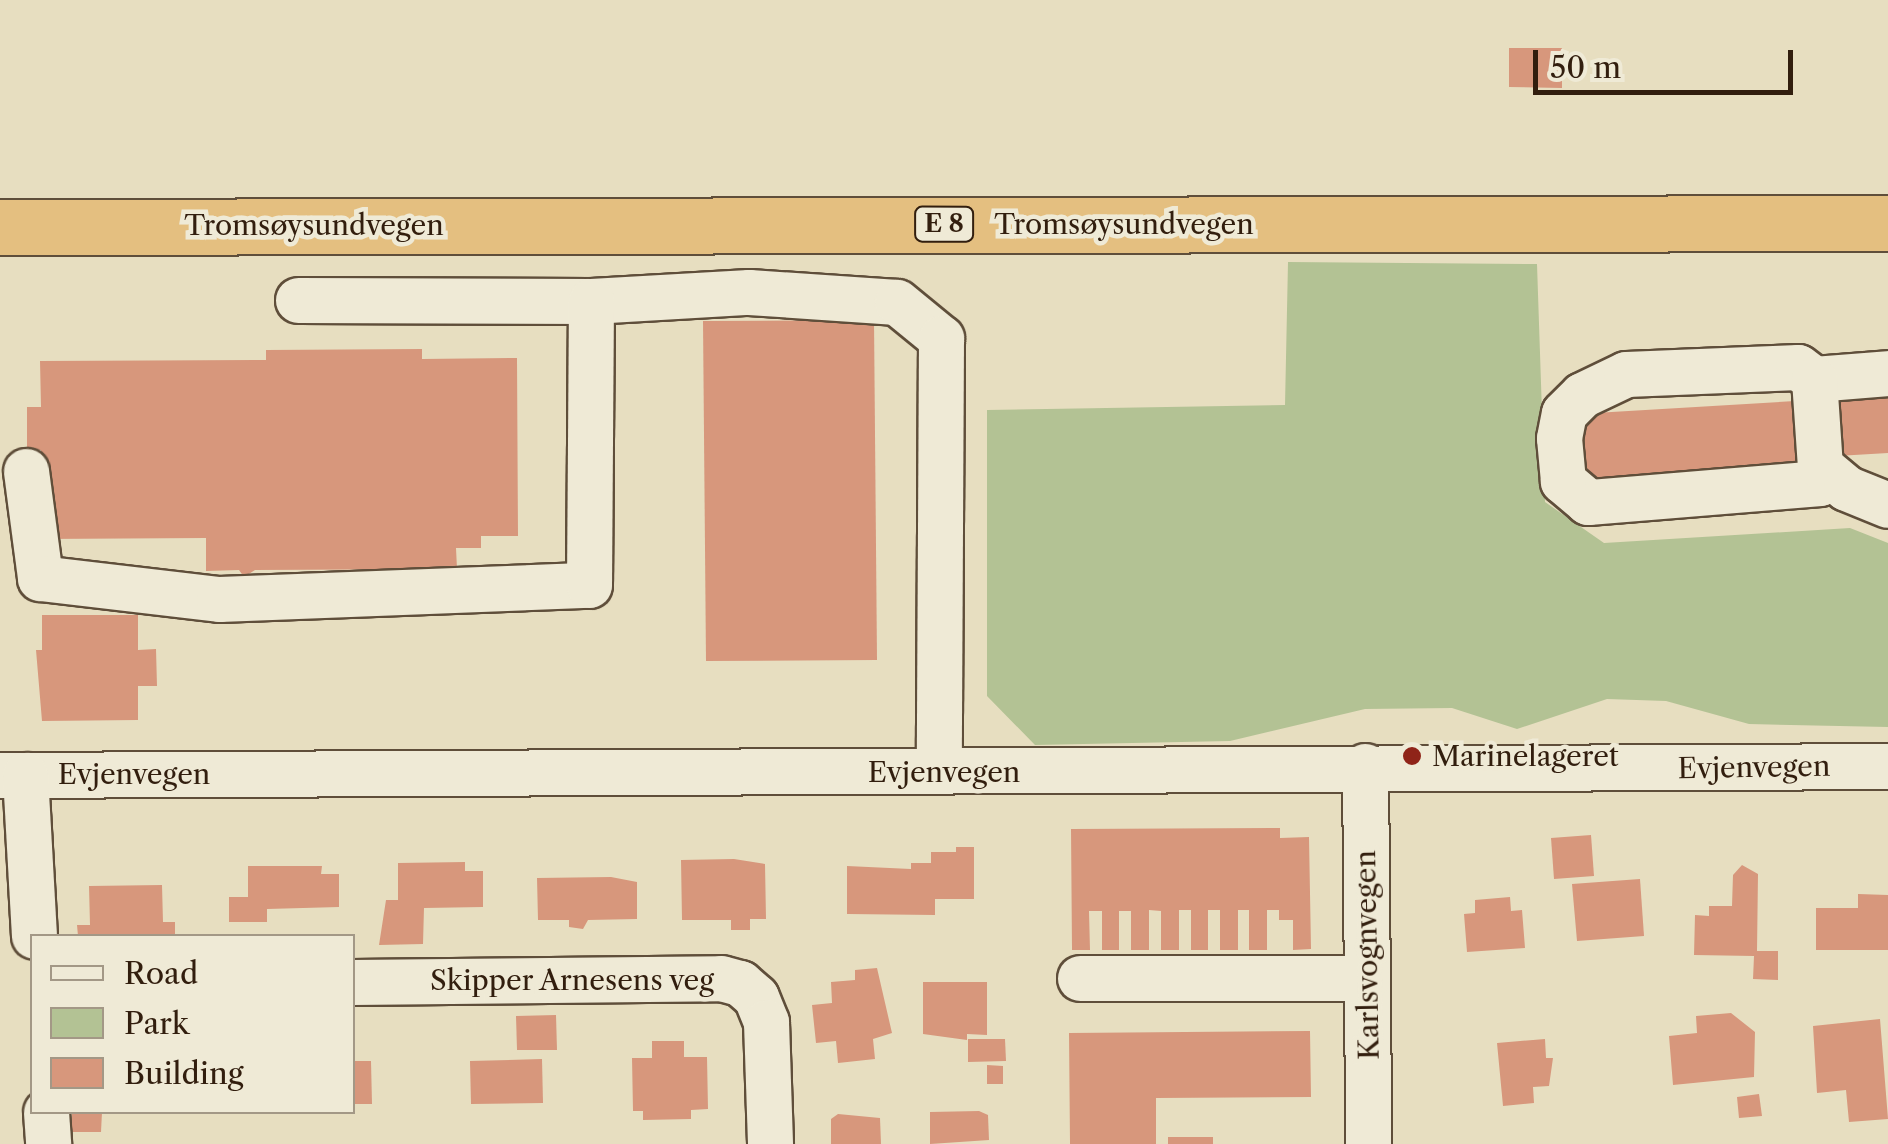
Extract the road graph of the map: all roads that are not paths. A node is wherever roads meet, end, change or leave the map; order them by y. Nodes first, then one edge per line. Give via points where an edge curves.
1 (1888, 224) edge
2 (0, 226) edge
3 (298, 300) dead end
4 (591, 301) junction
5 (1888, 373) edge
6 (1814, 379) junction
7 (1820, 466) junction
8 (26, 471) dead end
9 (1888, 505) edge
10 (1365, 766) junction
11 (1888, 766) edge
12 (939, 772) junction
13 (12, 775) edge
14 (34, 934) edge
15 (1080, 978) dead end
16 (1368, 978) junction
17 (355, 982) edge
18 (46, 1114) edge
19 (48, 1144) edge
20 (770, 1144) edge
21 (1368, 1144) edge

1 - 2 highway, Tromsøysundvegen / E 8
3 - 4 street
4 - 8 street via 589,585 219,599 40,578
4 - 12 street via 749,292 896,302 941,338
5 - 6 street
6 - 7 street
6 - 7 street via 1798,367 1626,374 1595,384 1564,414 1558,457 1563,482 1588,502 1820,482
7 - 9 street via 1846,488
10 - 11 street, Evjenvegen
10 - 12 street, Evjenvegen
10 - 16 street, Karlsvognvegen
12 - 13 street, Evjenvegen
13 - 14 street
15 - 16 street
16 - 21 street, Karlsvognvegen
17 - 20 street, Skipper Arnesens veg via 740,983 756,997 766,1022
18 - 19 street

